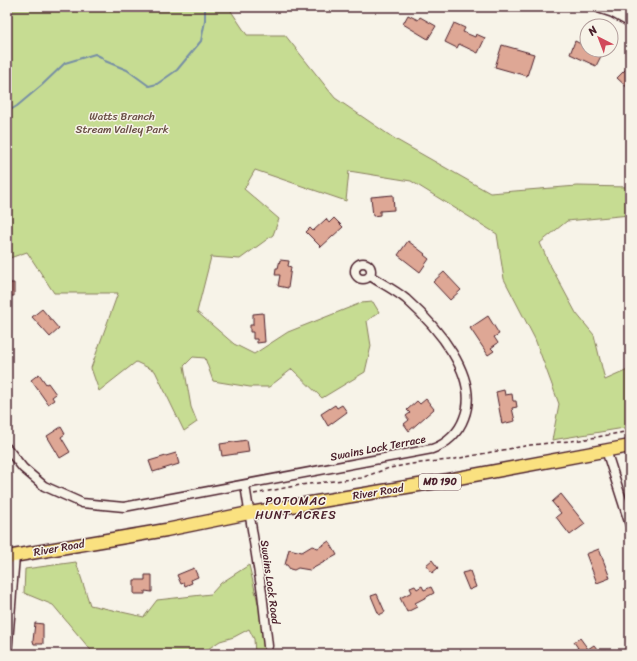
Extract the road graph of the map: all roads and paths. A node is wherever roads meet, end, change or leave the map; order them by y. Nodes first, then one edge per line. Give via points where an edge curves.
1 (600, 7) edge
2 (630, 21) edge
3 (370, 276) dead end
4 (630, 431) edge
5 (630, 446) edge
6 (7, 448) edge
7 (606, 450) junction
8 (245, 485) junction
9 (247, 496) junction
10 (249, 513) junction
11 (630, 525) edge
12 (11, 556) edge
13 (268, 650) edge
14 (7, 654) edge

1 - 2 main road
3 - 8 street, Swains Lock Terrace via 404,298 421,313 455,358 468,388 468,407 461,425 446,442 432,449
4 - 9 path via 411,464 389,468 361,478 286,487
5 - 7 main road, River Road / MD 190
6 - 8 street, Swains Lock Terrace via 23,468 44,486 82,503 124,507
7 - 10 main road, River Road / MD 190 via 437,482
7 - 11 street
8 - 9 street
9 - 10 street
10 - 12 main road, River Road / MD 190
10 - 13 street, Swains Lock Road
12 - 14 street

